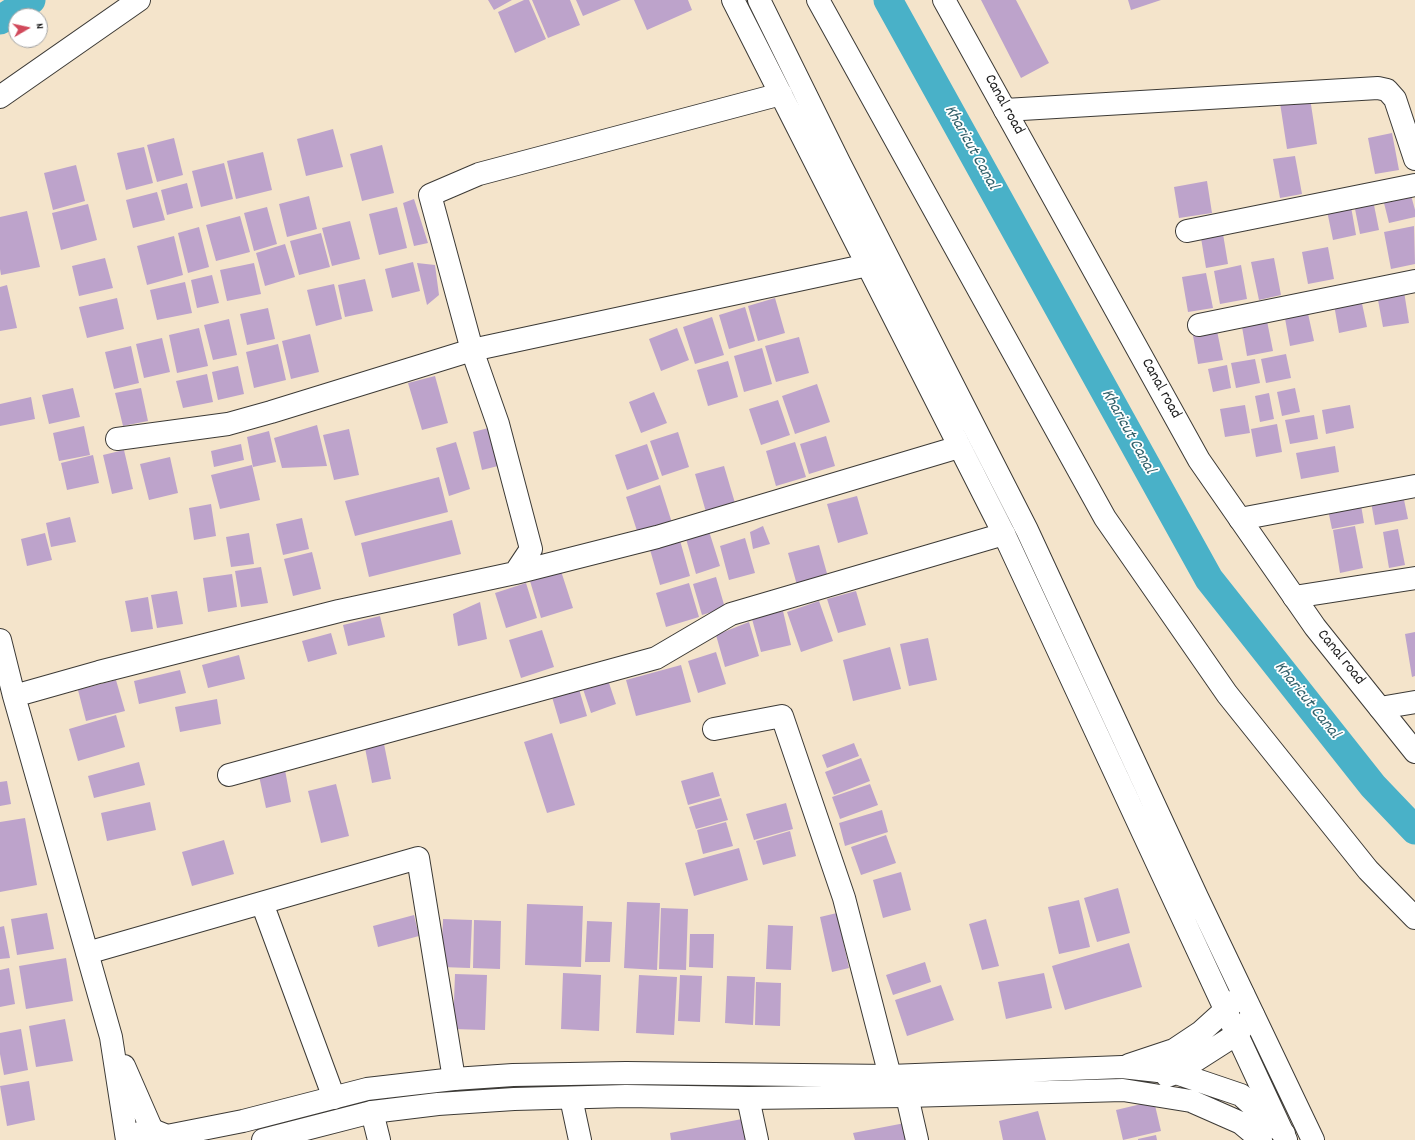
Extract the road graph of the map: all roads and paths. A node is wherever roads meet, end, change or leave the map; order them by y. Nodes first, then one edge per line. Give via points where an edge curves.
1 (139, 0) edge
2 (733, 0) edge
3 (759, 0) edge
4 (818, 0) edge
5 (944, 0) edge
6 (781, 94) junction
7 (0, 97) edge
8 (1005, 110) junction
9 (1415, 159) edge
10 (1415, 185) edge
11 (1187, 231) dead end
12 (868, 265) junction
13 (1415, 281) edge
14 (1199, 325) dead end
15 (472, 350) junction
16 (117, 439) dead end
17 (959, 447) junction
18 (1415, 486) edge
19 (1240, 519) junction
20 (1004, 534) junction
21 (515, 572) junction
22 (1415, 578) edge
23 (1294, 596) junction
24 (0, 640) edge
25 (14, 696) junction
26 (1415, 702) edge
27 (1380, 708) junction
28 (714, 729) dead end
29 (1415, 752) edge
30 (229, 775) dead end
31 (262, 903) junction
32 (1415, 918) edge
33 (87, 953) junction
34 (1243, 994) junction
35 (1226, 1010) junction
36 (1253, 1015) junction
37 (1237, 1034) junction
38 (111, 1037) junction
39 (1122, 1067) junction
40 (1176, 1073) junction
41 (890, 1076) junction
42 (454, 1079) junction
43 (1123, 1090) junction
44 (907, 1096) junction
45 (334, 1098) junction
46 (571, 1098) junction
47 (748, 1098) junction
48 (372, 1112) junction
49 (163, 1135) edge
50 (1287, 1138) edge
51 (128, 1140) edge
52 (263, 1140) edge
53 (379, 1140) edge
54 (580, 1140) edge
55 (757, 1140) edge
56 (917, 1140) edge
57 (1261, 1140) edge
58 (1313, 1140) edge

1 - 7 street
2 - 6 street
3 - 34 street via 1027,530
4 - 32 street via 1106,518 1227,694 1368,870
5 - 8 street, Canal road
6 - 12 street
6 - 15 street via 479,174 430,195
8 - 9 street via 1378,88 1387,90 1395,99
8 - 19 street, Canal road via 1199,460
10 - 11 street
12 - 15 street
12 - 17 street
13 - 14 street
15 - 16 street via 228,424
15 - 21 street via 498,424 532,549
17 - 20 street
17 - 21 street via 657,537
18 - 19 street
19 - 23 street, Canal road
20 - 30 street via 731,614 656,658
20 - 35 street
21 - 25 street via 339,611
22 - 23 street
23 - 27 street, Canal road via 1315,627
24 - 25 street
25 - 33 street
26 - 27 street
27 - 29 street, Canal road
28 - 41 street via 782,716 844,898
31 - 33 street
31 - 42 street via 418,858
31 - 45 street
33 - 38 street
34 - 35 street
34 - 36 street
35 - 37 street
35 - 39 street via 1201,1032 1174,1050
36 - 37 street
36 - 58 street
37 - 40 street
37 - 50 street
38 - 49 street
38 - 51 street
39 - 40 street
39 - 41 street
39 - 43 street
40 - 43 street
40 - 50 street via 1241,1095
41 - 42 street via 626,1073
42 - 45 street via 367,1089
43 - 44 street
43 - 57 street via 1191,1101 1241,1123
44 - 47 street
44 - 56 street
45 - 49 street via 243,1121
46 - 47 street
46 - 48 street via 438,1104
46 - 54 street
47 - 55 street
48 - 52 street
48 - 53 street
49 - 51 street via 142,1132

